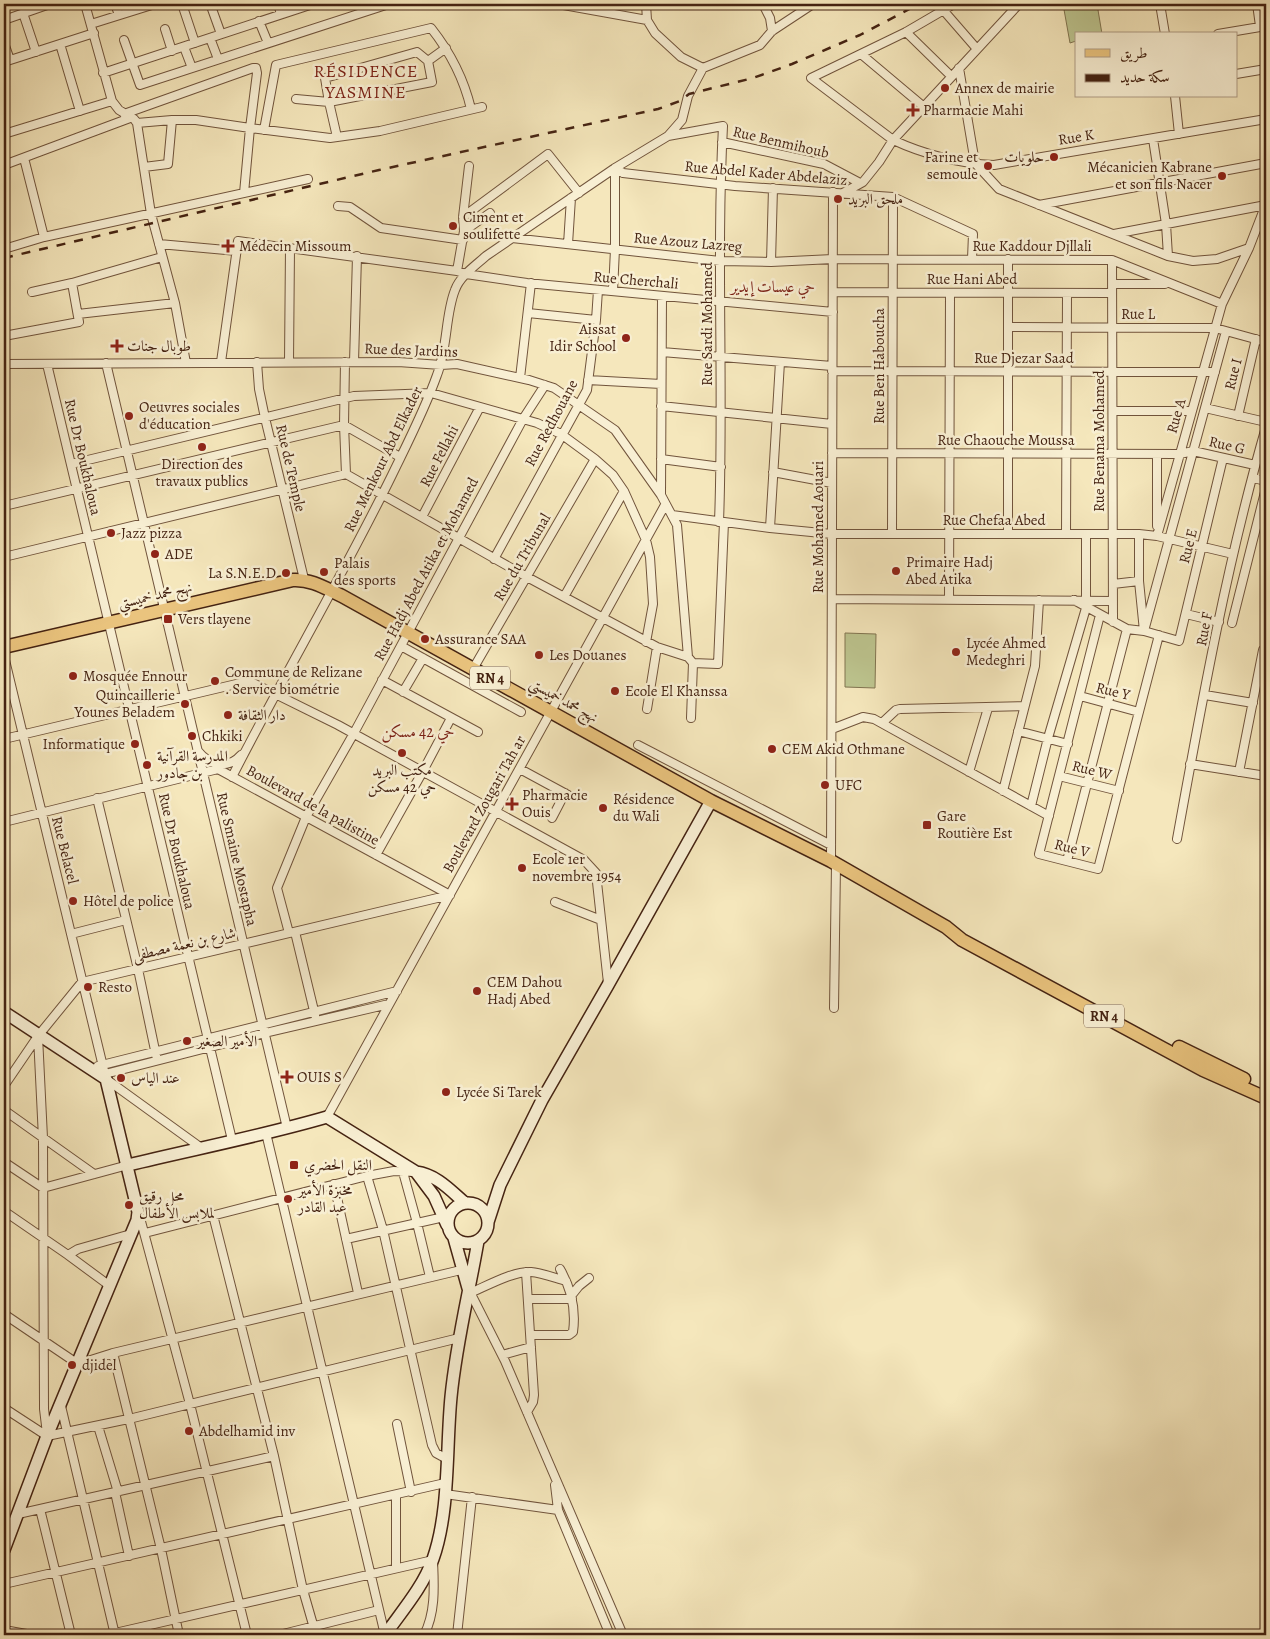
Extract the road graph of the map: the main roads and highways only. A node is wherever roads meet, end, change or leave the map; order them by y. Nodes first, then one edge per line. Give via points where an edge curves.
1 (4, 647) edge
2 (946, 927) junction
3 (1266, 1090) edge
4 (1266, 1098) edge

1 - 2 main road, نهج محمد خميستي / RN 4 via 304,579 333,591 710,801 834,863
2 - 3 main road, RN 4 via 966,934 1183,1050
2 - 4 main road, RN 4 via 962,940 1204,1070

